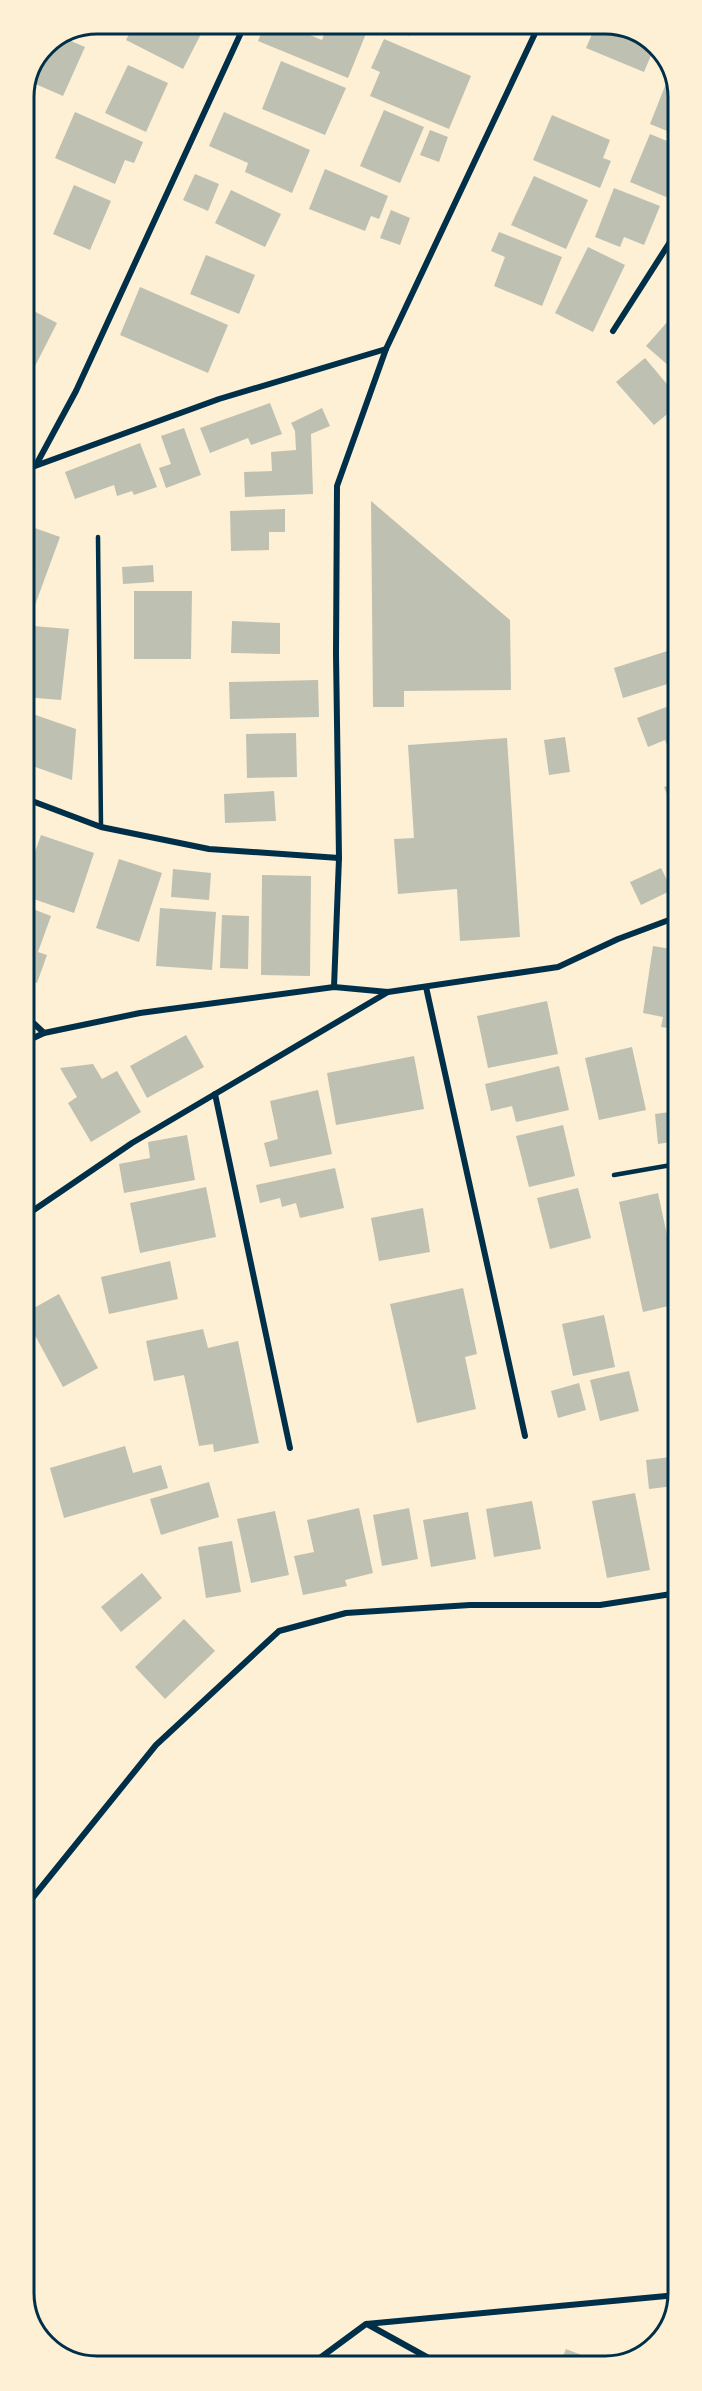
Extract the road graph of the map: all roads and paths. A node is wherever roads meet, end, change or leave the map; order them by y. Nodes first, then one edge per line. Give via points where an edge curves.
1 (240, 34) edge
2 (534, 35) edge
3 (668, 245) edge
4 (614, 331) dead end
5 (386, 349) junction
6 (36, 465) joint
7 (98, 537) dead end
8 (34, 802) edge
9 (101, 827) junction
10 (339, 858) junction
11 (668, 920) edge
12 (334, 987) junction
13 (426, 987) junction
14 (388, 992) junction
15 (34, 1024) edge
16 (44, 1033) junction
17 (34, 1038) edge
18 (215, 1094) junction
19 (668, 1166) edge
20 (614, 1175) dead end
21 (34, 1210) edge
22 (525, 1436) dead end
23 (290, 1448) dead end
24 (668, 1595) edge
25 (34, 1895) edge
26 (668, 2296) edge
27 (366, 2324) junction
28 (323, 2356) edge
29 (425, 2356) edge

1 - 6 street via 76,391
2 - 5 street
3 - 4 street
5 - 6 street via 219,399
5 - 10 street via 337,486
7 - 9 lane
8 - 9 street
9 - 10 street via 209,849
10 - 12 street
11 - 13 street via 558,967
12 - 14 street
12 - 16 street via 140,1013
13 - 14 street
13 - 22 street
14 - 18 street
15 - 16 street
16 - 17 street
18 - 21 street via 132,1143
18 - 23 street
19 - 20 lane
24 - 25 street via 600,1605 470,1605 346,1613 279,1631 156,1745
26 - 27 street
27 - 28 street
27 - 29 street

